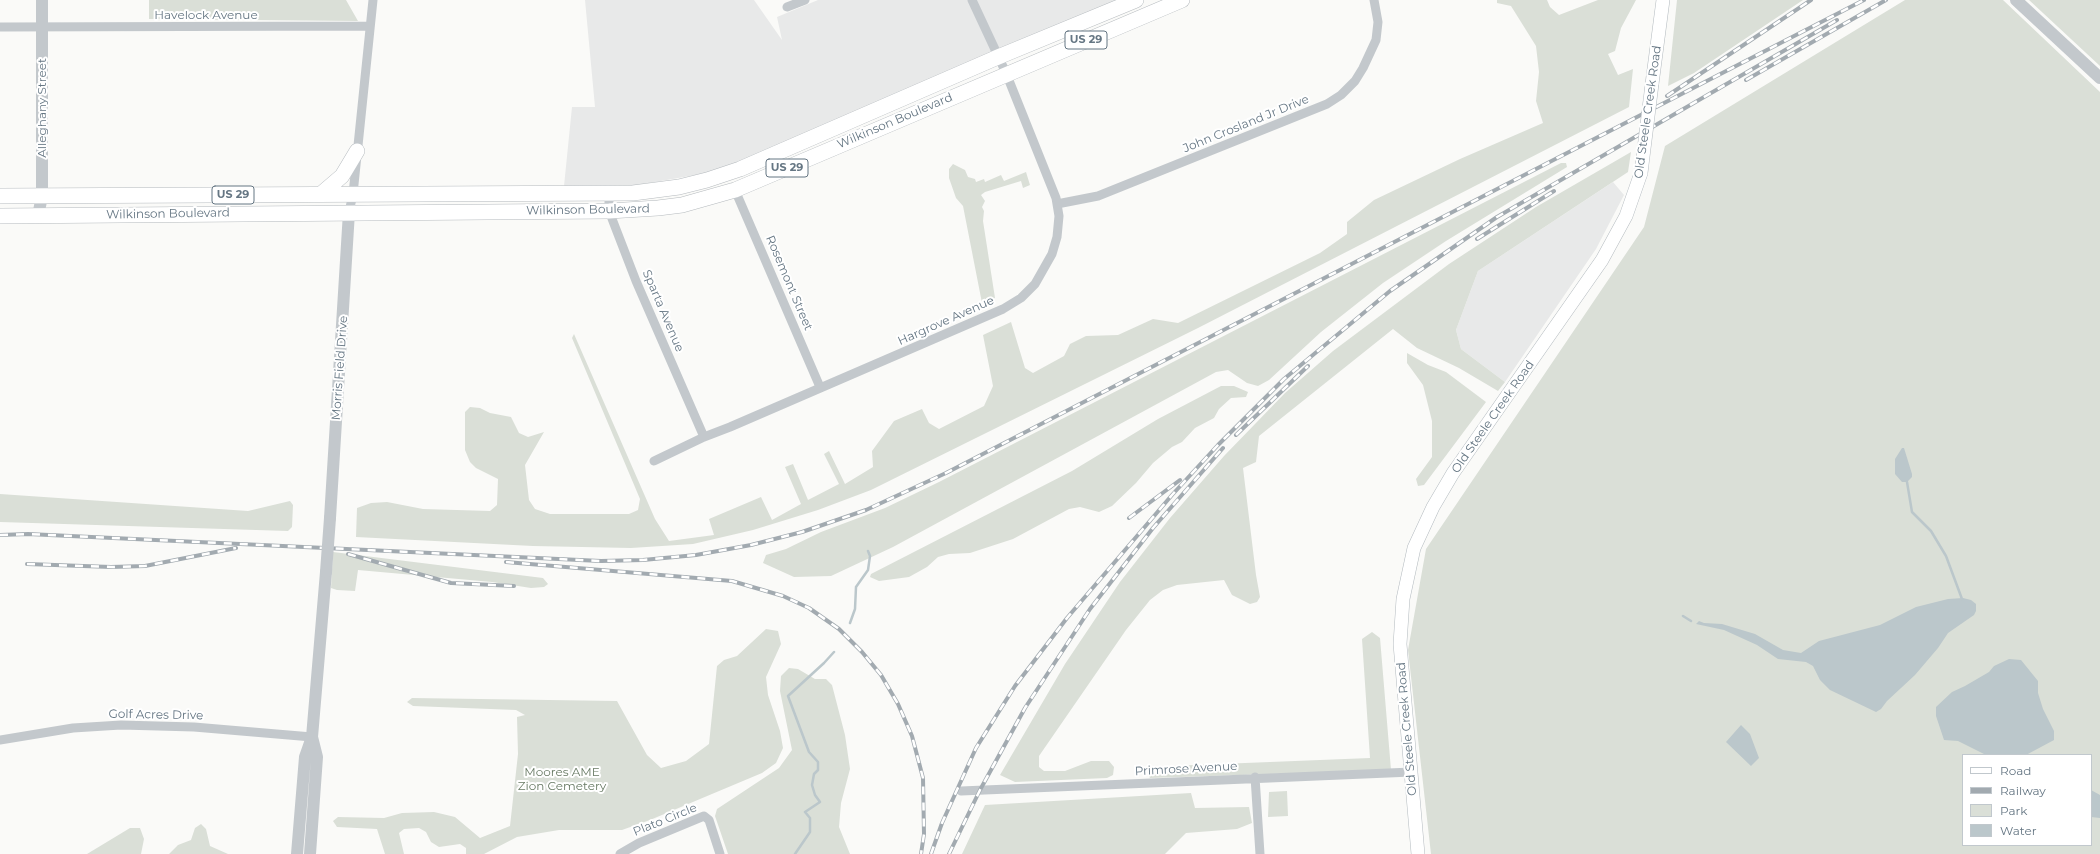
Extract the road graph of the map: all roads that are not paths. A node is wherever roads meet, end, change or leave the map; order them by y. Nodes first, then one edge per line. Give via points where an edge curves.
1 (42, 0) edge
2 (373, 0) edge
3 (805, 0) edge
4 (972, 0) edge
5 (1136, 0) edge
6 (1182, 0) edge
7 (1374, 0) edge
8 (1663, 0) edge
9 (2016, 0) edge
10 (787, 7) dead end
11 (370, 26) junction
12 (0, 27) edge
13 (41, 27) junction
14 (998, 57) junction
15 (1006, 74) junction
16 (2100, 78) edge
17 (357, 151) junction
18 (735, 190) junction
19 (609, 193) junction
20 (320, 194) junction
21 (352, 194) junction
22 (0, 196) edge
23 (42, 196) junction
24 (1057, 204) junction
25 (609, 211) junction
26 (349, 212) junction
27 (0, 216) edge
28 (38, 216) junction
29 (820, 387) junction
30 (704, 437) junction
31 (654, 461) dead end
32 (312, 737) junction
33 (0, 740) edge
34 (1412, 772) junction
35 (1255, 778) junction
36 (961, 791) dead end
37 (297, 854) edge
38 (310, 854) edge
39 (619, 854) edge
40 (720, 854) edge
41 (1260, 854) edge
42 (1418, 854) edge

1 - 13 street, Alleghany Street
2 - 11 street, Morris Field Drive
3 - 10 street
4 - 14 street, Hargrove Avenue
5 - 14 main road, Wilkinson Boulevard / US 29
6 - 15 main road, Wilkinson Boulevard / US 29
7 - 24 street, John Crosland Jr Drive via 1378,22 1376,40 1371,53 1355,81 1336,98 1098,196
8 - 34 main road, Old Steele Creek Road, bridge via 1641,173 1626,216 1602,260 1453,473 1433,507 1414,548 1405,585 1400,626
9 - 16 street
11 - 13 street, Havelock Avenue
11 - 17 street, Morris Field Drive
12 - 13 street, Havelock Avenue
13 - 23 street, Alleghany Street
14 - 15 street, Hargrove Avenue
14 - 19 main road, Wilkinson Boulevard / US 29 via 746,166 707,180 656,191
15 - 18 main road, Wilkinson Boulevard / US 29
15 - 24 street, Hargrove Avenue via 1049,177
17 - 20 main road via 342,176
17 - 21 street, Morris Field Drive
18 - 25 main road, Wilkinson Boulevard / US 29 via 658,208
18 - 29 street, Rosemont Street
19 - 21 main road, Wilkinson Boulevard / US 29
19 - 25 street, Sparta Avenue
20 - 21 main road, Wilkinson Boulevard / US 29
20 - 23 main road, Wilkinson Boulevard / US 29
21 - 26 street, Morris Field Drive
22 - 23 main road, Wilkinson Boulevard / US 29
23 - 28 street, Alleghany Street
24 - 29 street, Hargrove Avenue via 1057,237 1052,254 1035,284 1021,298 1003,310 940,338
25 - 26 main road, Wilkinson Boulevard / US 29
25 - 30 street, Sparta Avenue via 636,281
26 - 28 main road, Wilkinson Boulevard / US 29
26 - 32 street, Morris Field Drive, bridge via 330,518
27 - 28 main road, Wilkinson Boulevard / US 29
29 - 30 street, Hargrove Avenue
30 - 31 street, Hargrove Avenue
32 - 33 street, Golf Acres Drive via 194,727 121,725 73,728
32 - 37 street, Morris Field Drive via 304,757
32 - 38 street, Morris Field Drive via 317,757
34 - 35 street, Primrose Avenue
34 - 42 main road, Old Steele Creek Road
35 - 36 street, Primrose Avenue
35 - 41 street
39 - 40 street, Plato Circle via 704,816 709,820

